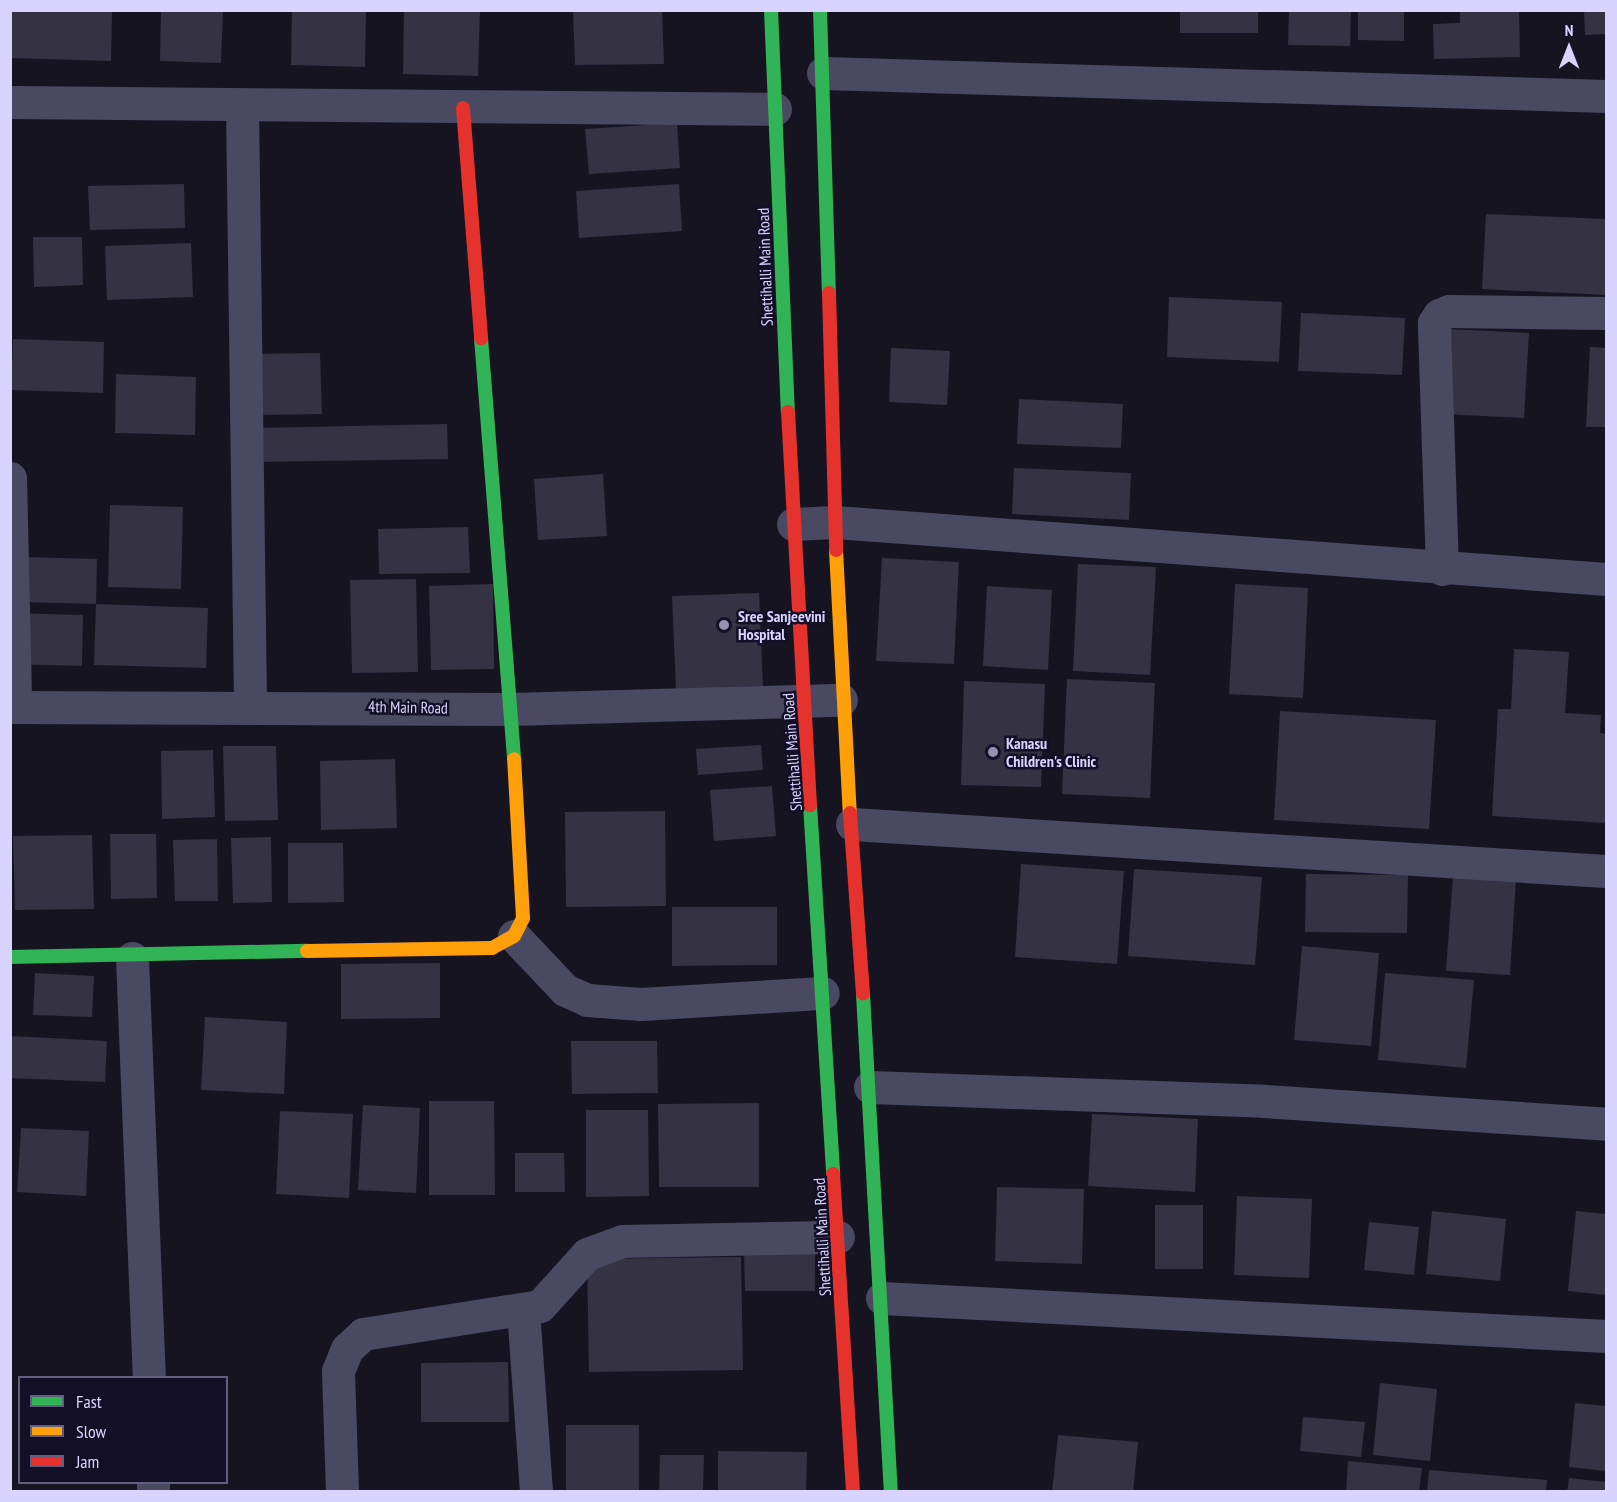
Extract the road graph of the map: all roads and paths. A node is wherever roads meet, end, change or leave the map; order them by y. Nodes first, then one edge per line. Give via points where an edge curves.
1 (771, 10) edge
2 (820, 10) edge
3 (823, 73) junction
4 (1606, 96) edge
5 (10, 102) edge
6 (242, 106) junction
7 (463, 108) junction
8 (775, 109) junction
9 (1606, 313) edge
10 (11, 495) edge
11 (835, 522) junction
12 (793, 524) junction
13 (1442, 569) junction
14 (1606, 579) edge
15 (842, 700) junction
16 (805, 702) junction
17 (250, 705) junction
18 (13, 707) edge
19 (511, 709) junction
20 (852, 824) junction
21 (1606, 871) edge
22 (514, 936) junction
23 (10, 957) edge
24 (132, 958) junction
25 (823, 993) junction
26 (870, 1087) junction
27 (1606, 1124) edge
28 (838, 1237) junction
29 (882, 1298) junction
30 (523, 1310) junction
31 (1606, 1336) edge
32 (149, 1376) edge
33 (342, 1491) edge
34 (536, 1491) edge
35 (854, 1491) edge
36 (891, 1491) edge

1 - 8 main road, Shettihalli Main Road
2 - 3 main road
3 - 4 street
3 - 11 main road
5 - 6 street
6 - 7 street
6 - 17 street
7 - 8 street
7 - 19 main road
8 - 12 main road, Shettihalli Main Road
9 - 13 street via 1449,310 1439,315 1434,323
10 - 18 street
11 - 12 street
11 - 13 street
11 - 15 main road
12 - 16 main road, Shettihalli Main Road
13 - 14 street
15 - 16 street, 4th Main Road
15 - 20 main road
16 - 19 street, 4th Main Road
16 - 25 main road, Shettihalli Main Road
17 - 18 street, 4th Main Road
17 - 19 street, 4th Main Road
19 - 22 main road via 523,918
20 - 21 street
20 - 26 main road
22 - 24 main road via 492,948
22 - 25 street via 565,990 587,1000 641,1004
23 - 24 main road
24 - 32 street
25 - 28 main road, Shettihalli Main Road
26 - 27 street via 1263,1101
26 - 29 main road
28 - 30 street via 622,1241 587,1254 559,1291 540,1306
28 - 35 main road, Shettihalli Main Road
29 - 31 street
29 - 36 main road
30 - 33 street via 386,1327 363,1334 346,1349 338,1371
30 - 34 street

